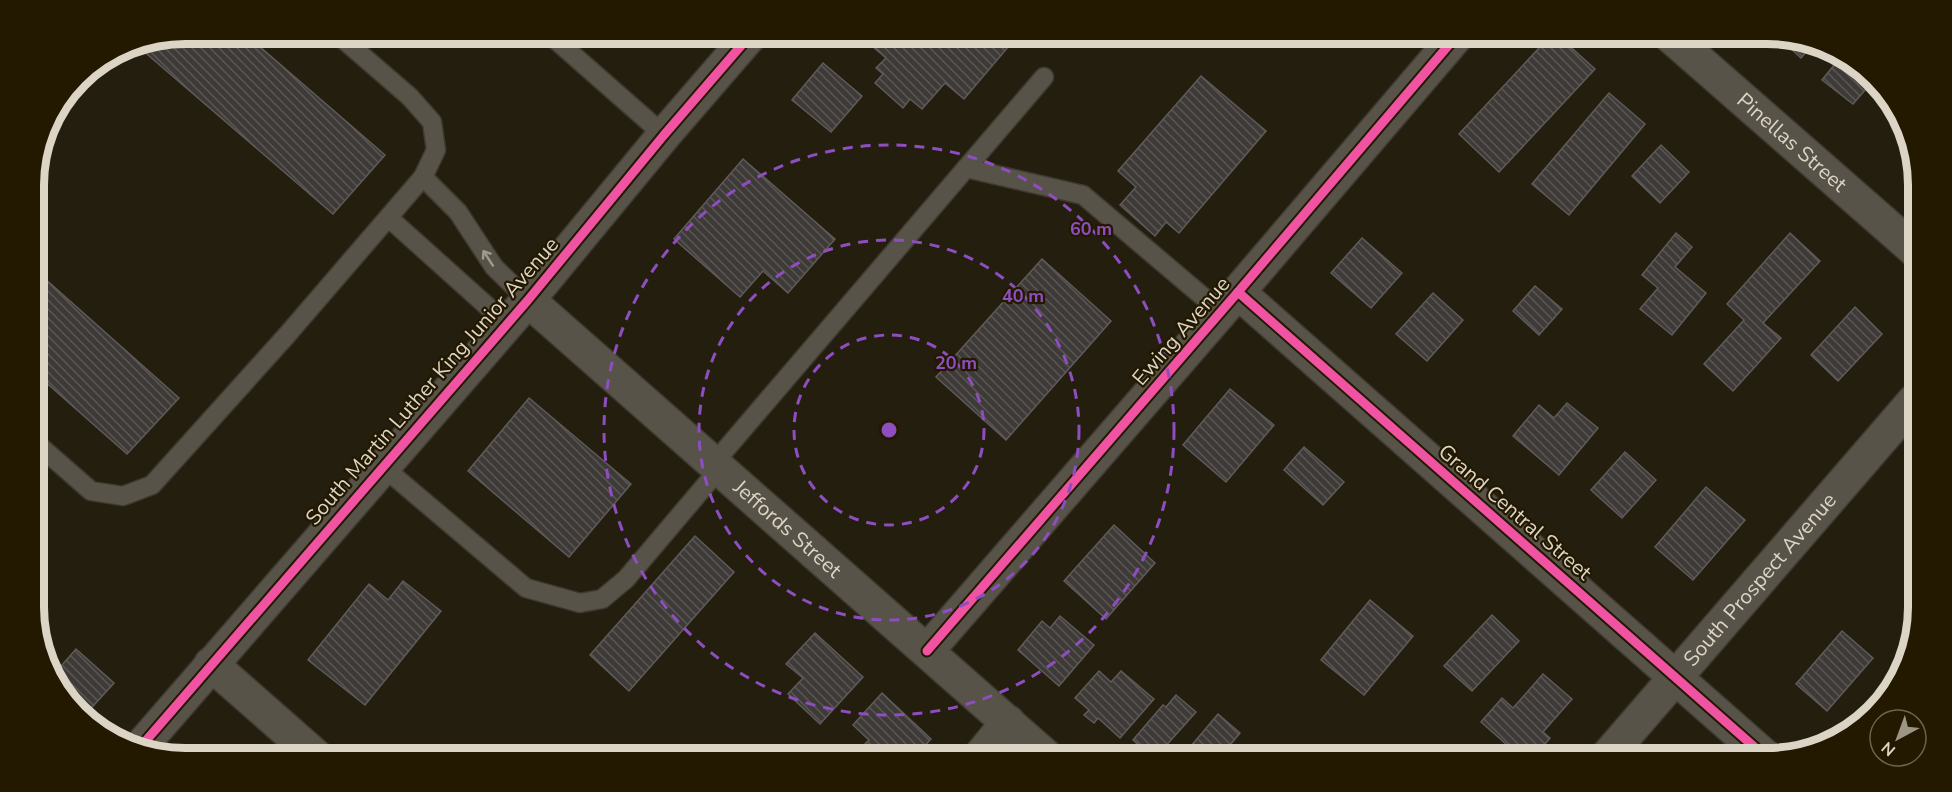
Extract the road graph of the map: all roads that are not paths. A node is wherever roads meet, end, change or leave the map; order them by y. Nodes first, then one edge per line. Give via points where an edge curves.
1 (349, 44) edge
2 (561, 44) edge
3 (743, 44) edge
4 (1451, 44) edge
5 (1680, 44) edge
6 (1044, 77) dead end
7 (664, 135) junction
8 (966, 168) junction
9 (423, 177) junction
10 (389, 218) junction
11 (1908, 245) edge
12 (528, 300) junction
13 (1230, 302) junction
14 (507, 324) junction
15 (1908, 408) edge
16 (44, 450) edge
17 (717, 465) junction
18 (382, 466) junction
19 (927, 651) junction
20 (212, 664) junction
21 (1676, 677) junction
22 (1008, 723) junction
23 (144, 742) edge
24 (307, 748) edge
25 (987, 748) edge
26 (1036, 748) edge
27 (1615, 748) edge
28 (1756, 748) edge

1 - 9 lane via 410,97 432,122 436,150
2 - 7 lane
3 - 7 street, South Martin Luther King Junior Avenue
4 - 13 street, Ewing Avenue
5 - 11 street, Pinellas Street
6 - 8 lane
7 - 12 street, South Martin Luther King Junior Avenue
8 - 13 lane via 1083,195
8 - 17 lane
9 - 10 lane
12 -> 9 lane via 494,267 458,212
10 - 14 lane
10 - 16 lane via 152,485 123,496 92,491
12 - 14 street, South Martin Luther King Junior Avenue
12 - 17 street, Jeffords Street
13 - 19 street, Ewing Avenue
13 - 21 street, Grand Central Street
14 - 18 street, South Martin Luther King Junior Avenue
15 - 21 street, South Prospect Avenue
17 - 18 lane via 626,579 602,598 580,603 526,588
17 - 19 street, Jeffords Street
18 - 20 street, South Martin Luther King Junior Avenue
19 - 22 street, Jeffords Street
20 - 23 street, South Martin Luther King Junior Avenue
20 - 24 street
21 - 27 street, South Prospect Avenue
21 - 28 street, Grand Central Street
22 - 25 street
22 - 26 street, Jeffords Street

